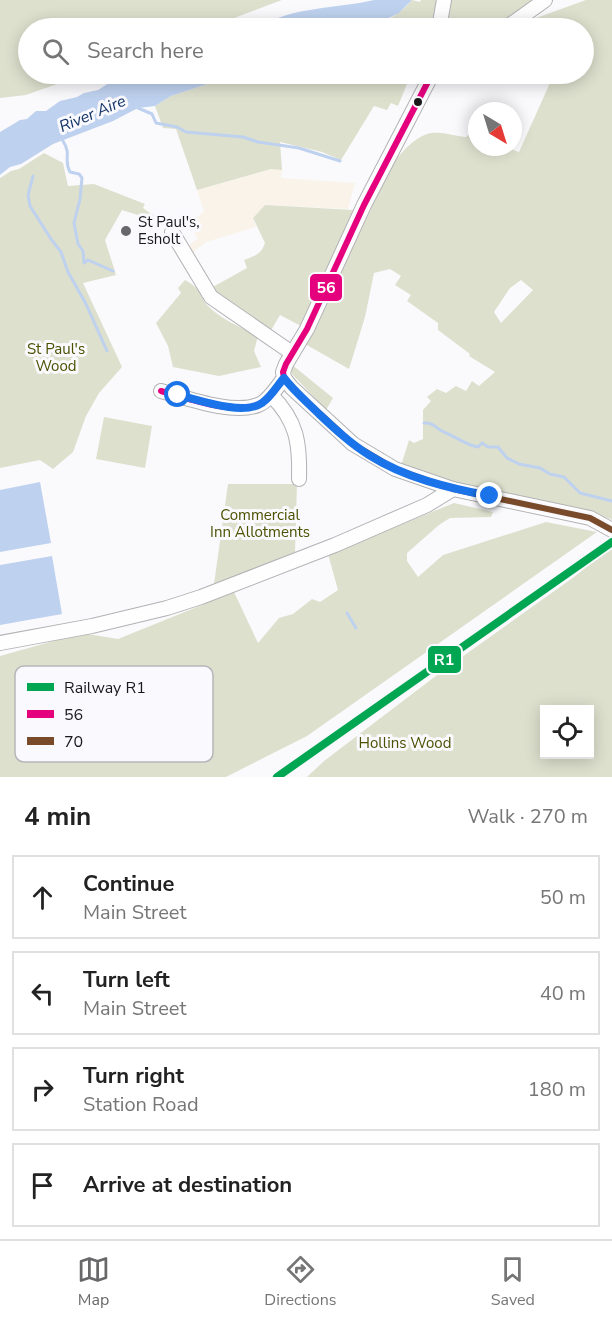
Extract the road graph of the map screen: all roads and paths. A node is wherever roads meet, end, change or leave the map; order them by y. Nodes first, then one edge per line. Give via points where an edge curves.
1 (444, 0) edge
2 (545, 0) edge
3 (441, 18) edge
4 (520, 18) edge
5 (430, 84) edge
6 (174, 242) dead end
7 (292, 353) junction
8 (284, 378) junction
9 (161, 391) dead end
10 (271, 395) junction
11 (299, 479) dead end
12 (453, 489) junction
13 (612, 530) edge
14 (0, 642) edge

1 - 3 street
2 - 4 street
5 - 7 street via 364,205
6 - 7 street via 211,297
7 - 8 street
8 - 10 street
8 - 12 street via 337,431 370,456
9 - 10 street via 244,408 260,405
10 - 11 street via 291,420 298,437
12 - 13 street via 590,518
12 - 14 street via 427,505 335,545 201,597 92,626

